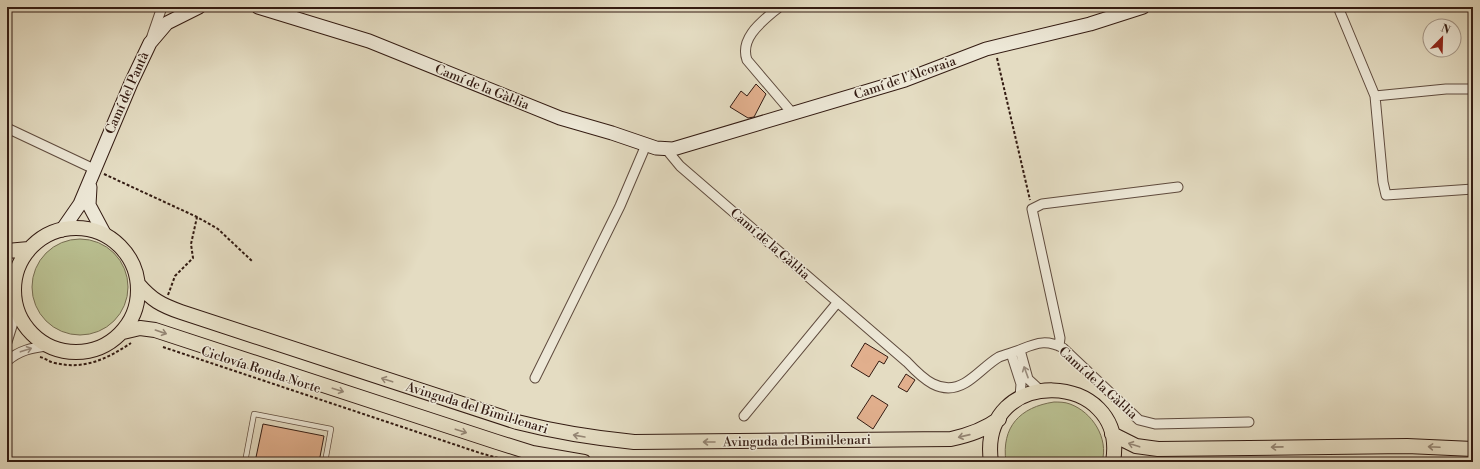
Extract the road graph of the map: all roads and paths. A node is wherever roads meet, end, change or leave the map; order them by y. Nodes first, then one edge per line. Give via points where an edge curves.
1 (162, 7) edge
2 (199, 7) edge
3 (258, 7) edge
4 (779, 7) edge
5 (1143, 7) edge
6 (1338, 7) edge
7 (150, 44) junction
8 (994, 47) junction
9 (1473, 89) edge
10 (1375, 96) junction
11 (793, 114) junction
12 (7, 128) edge
13 (646, 145) junction
14 (666, 149) junction
15 (92, 174) junction
16 (1178, 187) dead end
17 (1473, 189) edge
18 (1032, 209) junction
19 (197, 217) junction
20 (62, 230) junction
21 (105, 235) junction
22 (29, 249) junction
23 (7, 251) edge
24 (252, 261) dead end
25 (10, 283) edge
26 (138, 284) junction
27 (168, 297) dead end
28 (837, 303) junction
29 (17, 310) junction
30 (123, 332) junction
31 (7, 342) edge
32 (133, 342) dead end
33 (48, 346) junction
34 (163, 346) dead end
35 (1059, 346) junction
36 (1015, 351) junction
37 (34, 357) dead end
38 (7, 361) edge
39 (535, 378) dead end
40 (1040, 390) junction
41 (1020, 397) junction
42 (744, 416) dead end
43 (999, 419) junction
44 (1249, 422) dead end
45 (1112, 434) junction
46 (1473, 449) edge
47 (245, 462) edge
48 (325, 462) edge
49 (512, 462) edge
50 (584, 462) edge
51 (991, 462) edge
52 (1113, 462) edge

1 - 7 street, Camí del Pantà
2 - 7 street via 167,23
3 - 13 street, Camí de la Gàl·lia via 369,41 560,118
4 - 11 street via 762,20 747,41 744,53 747,60
5 - 8 street, Camí de l'Alcoraia via 1090,24
6 - 10 street
7 - 15 street, Camí del Pantà
8 - 11 street, Camí de l'Alcoraia via 905,80
8 - 18 path
9 - 10 street
10 - 17 street via 1386,195
11 - 14 street, Camí de l'Alcoraia via 681,148
12 - 15 street
13 - 14 street, Camí de la Gàl·lia
13 - 39 street via 620,206
14 - 28 street, Camí de la Gàl·lia via 680,166
15 - 19 path
15 - 20 street, Camí del Pantà via 80,204
15 - 21 street, Camí del Pantà via 90,205
16 - 18 street via 1042,204
18 - 35 street via 1060,338
19 - 24 path via 218,230
19 - 27 path via 191,244 193,258 175,276
20 - 21 main road via 80,228
20 - 22 main road via 39,240
21 - 26 main road via 127,254 135,269
22 - 23 main road
22 - 25 main road
25 - 29 main road
26 - 30 main road via 138,299 134,313
43 -> 26 main road, Avinguda del Bimil·lenari via 973,434 951,439 634,442 586,437 517,422 181,312 149,297
28 - 36 street, Camí de la Gàl·lia via 907,362 924,380 938,386 952,388 964,383 999,358
28 - 42 street
29 - 31 street
29 - 33 main road via 29,331
30 - 33 main road via 108,344 91,351 68,352
30 -> 50 main road, Avinguda del Bimil·lenari via 140,328 155,330 532,453
32 - 37 path via 114,355 94,363 66,365
38 -> 33 street via 26,349
34 - 49 path, Ciclovía Ronda Norte
35 - 36 street, Camí de la Gàl·lia via 1042,342
35 - 44 street, Camí de la Gàl·lia via 1139,420 1155,424
40 -> 36 street via 1028,379
36 - 41 street via 1022,384
40 - 41 main road
40 - 45 main road via 1059,389 1082,396 1101,413
41 - 43 main road
43 - 51 main road via 991,440
46 -> 45 main road via 1407,446 1158,449 1136,446
45 - 52 main road
47 - 48 lane via 254,414 331,429

